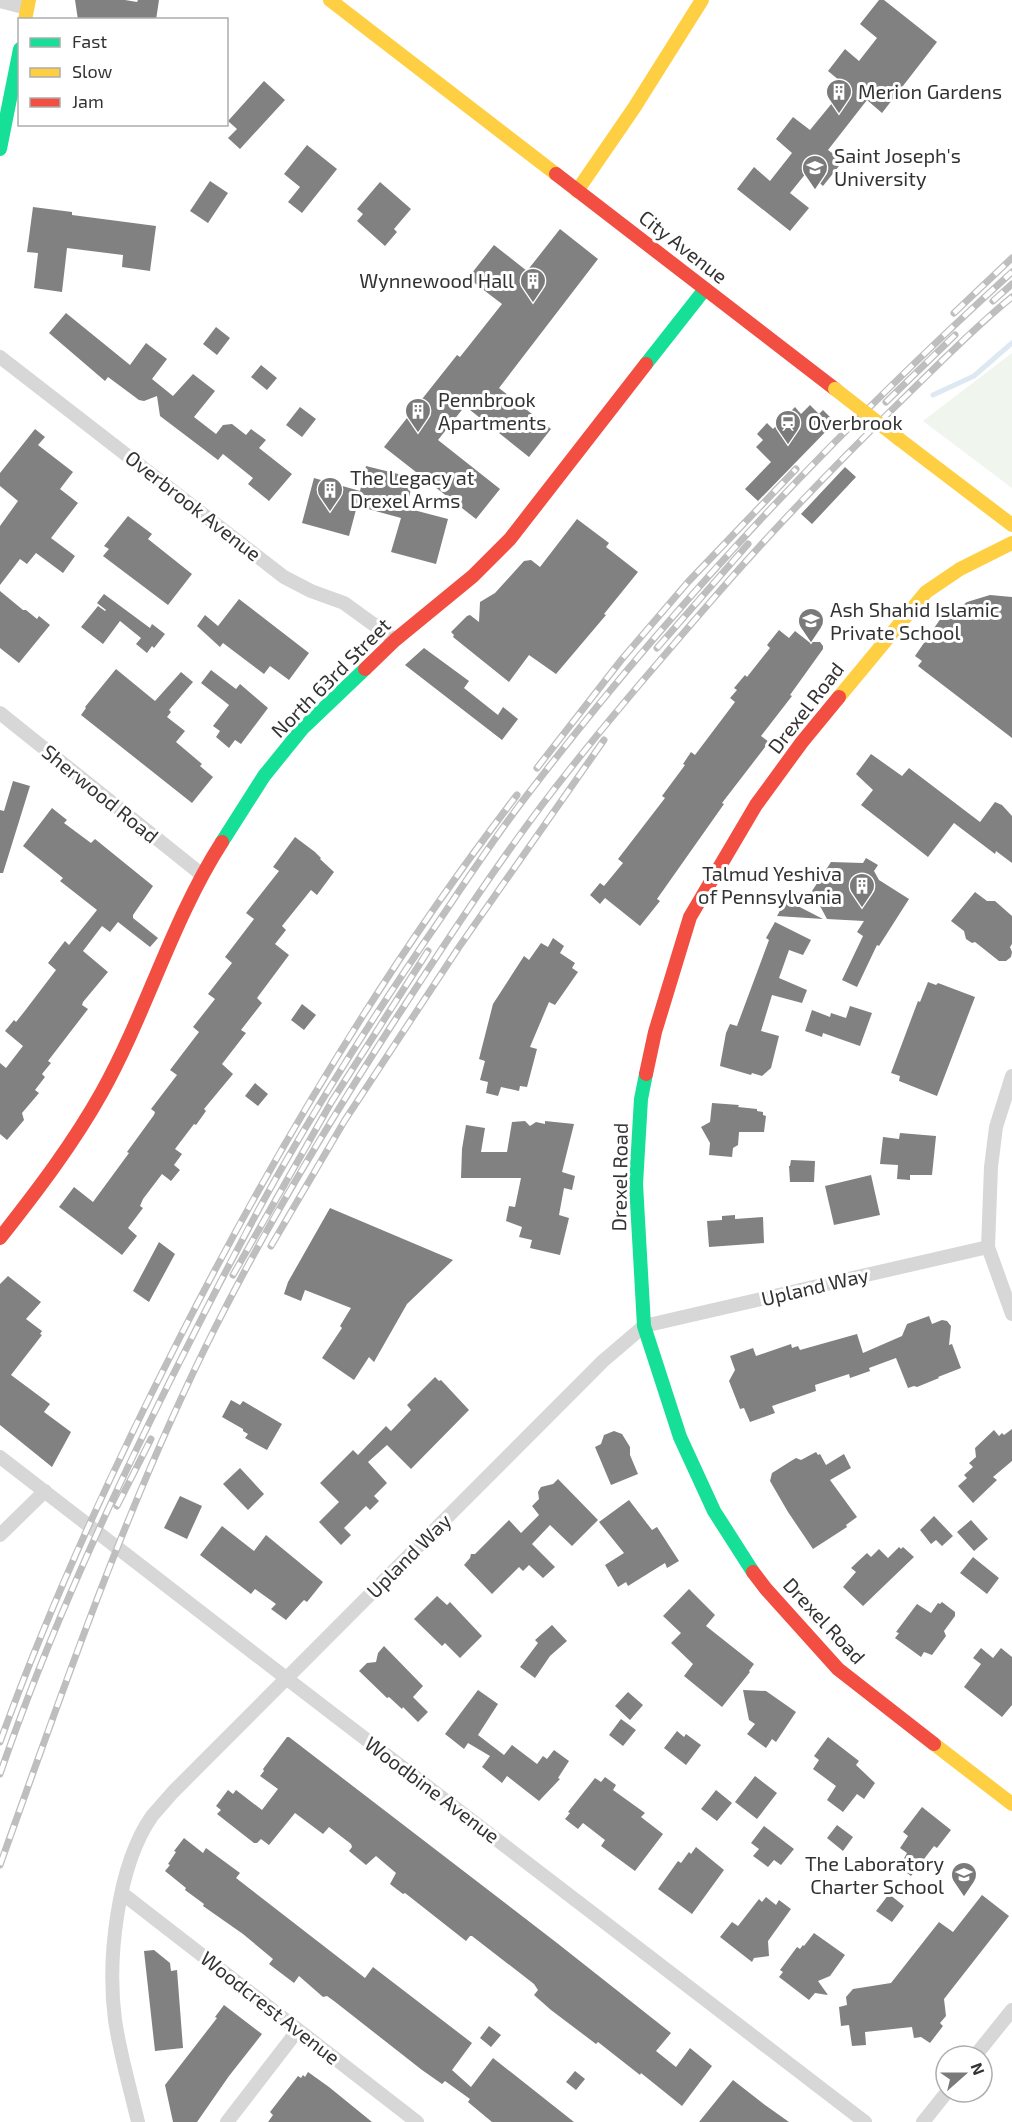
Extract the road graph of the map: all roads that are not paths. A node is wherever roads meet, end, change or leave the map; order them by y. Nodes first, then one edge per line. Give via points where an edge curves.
1 (330, 0) edge
2 (702, 0) edge
3 (0, 1) edge
4 (27, 9) edge
5 (18, 59) edge
6 (0, 148) edge
7 (577, 190) junction
8 (705, 289) junction
9 (0, 357) edge
10 (1012, 525) edge
11 (1012, 543) edge
12 (395, 640) junction
13 (0, 713) edge
14 (201, 874) junction
15 (1012, 1076) edge
16 (0, 1238) edge
17 (988, 1247) junction
18 (1012, 1314) edge
19 (644, 1326) junction
20 (0, 1457) edge
21 (45, 1491) junction
22 (0, 1535) edge
23 (287, 1679) junction
24 (1012, 1804) edge
25 (123, 1894) junction
26 (1012, 2010) edge
27 (298, 2030) junction
28 (985, 2044) edge
29 (937, 2104) edge
30 (138, 2122) edge
31 (227, 2122) edge
32 (417, 2122) edge
33 (865, 2122) edge
34 (923, 2122) edge

1 - 7 main road, City Avenue
2 - 7 main road
3 - 4 street
5 - 6 main road
7 - 8 main road, City Avenue
8 - 10 main road, City Avenue, bridge
8 - 12 main road, North 63rd Street via 510,539 473,576
9 - 12 street, Overbrook Avenue via 284,577 344,603
11 - 19 main road, Drexel Road via 942,580 912,606 802,742 756,806 690,917 655,1032 641,1100 636,1184
12 - 14 main road, North 63rd Street via 302,729 264,777
13 - 14 street, Sherwood Road
14 - 16 main road, North 63rd Street via 102,1092 53,1170
15 - 17 street via 996,1128
17 - 18 street
17 - 19 street, Upland Way
19 - 23 street, Upland Way via 603,1361
19 - 24 main road, Drexel Road via 680,1437 714,1511 766,1588 838,1669
20 - 21 street, Woodbine Avenue
21 - 22 street
21 - 23 street, Woodbine Avenue
23 - 25 street, Upland Way via 173,1792 152,1818 134,1851
23 - 33 street, Woodbine Avenue
25 - 27 street, Woodcrest Avenue
25 - 30 street, Upland Way via 114,1931 113,1991 119,2045
26 - 28 street
27 - 31 street
27 - 32 street, Woodcrest Avenue
29 - 34 street

